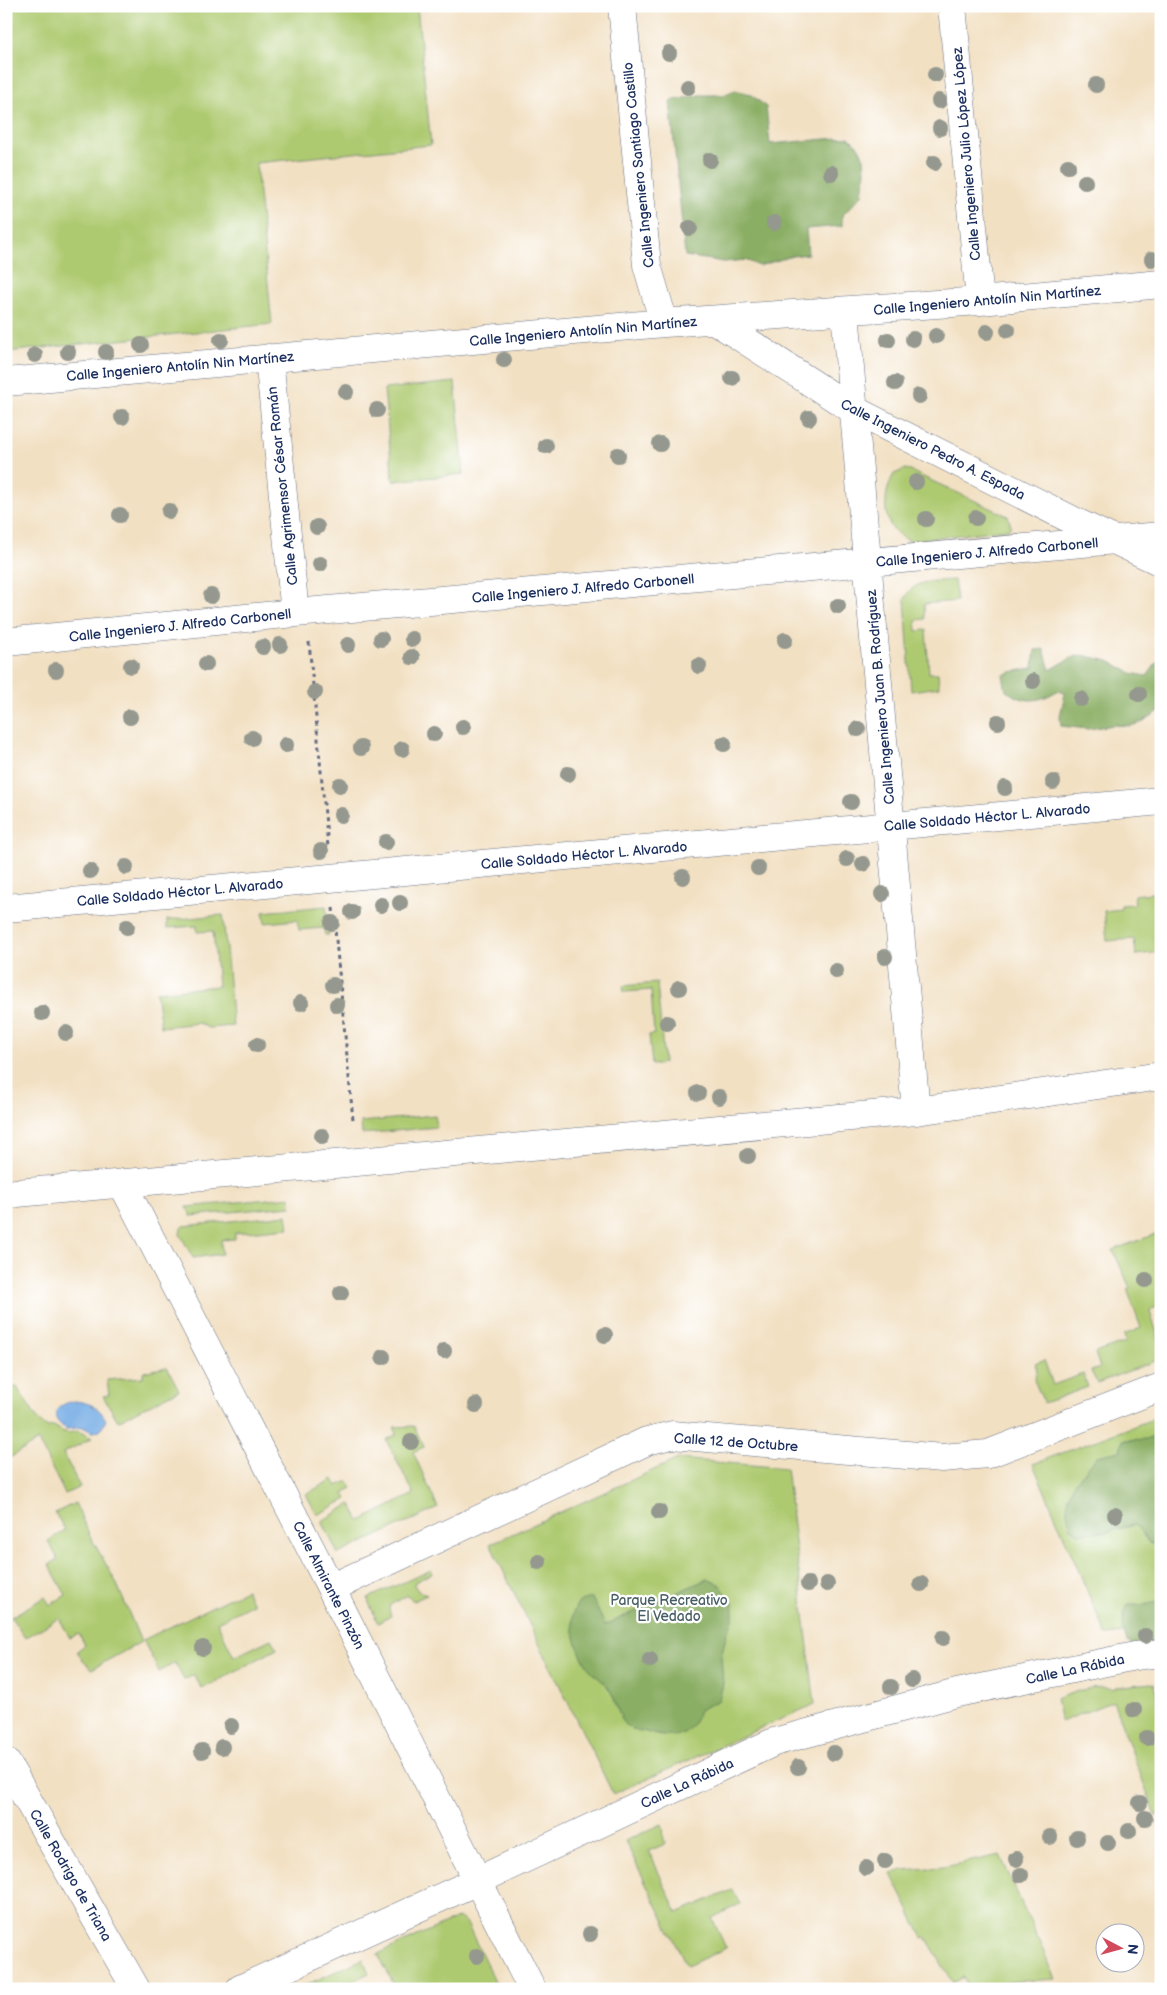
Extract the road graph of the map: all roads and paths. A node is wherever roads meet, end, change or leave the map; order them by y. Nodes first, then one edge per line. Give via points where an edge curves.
1 (622, 6) edge
2 (952, 6) edge
3 (1161, 284) edge
4 (980, 302) junction
5 (845, 312) junction
6 (714, 320) junction
7 (664, 323) junction
8 (269, 358) junction
9 (6, 382) edge
10 (852, 409) junction
11 (1161, 536) edge
12 (1116, 540) junction
13 (868, 562) junction
14 (1161, 562) edge
15 (295, 613) junction
16 (6, 642) edge
17 (1161, 800) edge
18 (891, 826) junction
19 (6, 908) edge
20 (1161, 1076) edge
21 (916, 1111) junction
22 (122, 1183) junction
23 (6, 1194) edge
24 (1161, 1387) edge
25 (331, 1588) junction
26 (1161, 1653) edge
27 (6, 1762) edge
28 (477, 1881) junction
29 (136, 1989) edge
30 (240, 1989) edge
31 (532, 1989) edge

1 - 7 street, Calle Ingeniero Santiago Castillo via 647,265
2 - 4 street, Calle Ingeniero Julio López López
3 - 4 street, Calle Ingeniero Antolín Nin Martínez
4 - 5 street, Calle Ingeniero Antolín Nin Martínez
5 - 6 street, Calle Ingeniero Antolín Nin Martínez
5 - 10 street, Calle Ingeniero Juan B. Rodríguez
6 - 7 street, Calle Ingeniero Antolín Nin Martínez
6 - 10 street, Calle Ingeniero Pedro A. Espada
7 - 8 street, Calle Ingeniero Antolín Nin Martínez
8 - 9 street, Calle Ingeniero Antolín Nin Martínez
8 - 15 street, Calle Agrimensor César Román
10 - 12 street, Calle Ingeniero Pedro A. Espada
10 - 13 street, Calle Ingeniero Juan B. Rodríguez
11 - 12 street, Calle Ingeniero J. Alfredo Carbonell
12 - 13 street, Calle Ingeniero J. Alfredo Carbonell
12 - 14 street, Calle Ingeniero Pedro A. Espada
13 - 15 street, Calle Ingeniero J. Alfredo Carbonell
13 - 18 street, Calle Ingeniero Juan B. Rodríguez
15 - 16 street, Calle Ingeniero J. Alfredo Carbonell
17 - 18 street, Calle Soldado Héctor L. Alvarado
18 - 19 street, Calle Soldado Héctor L. Alvarado
18 - 21 street, Calle Ingeniero Juan B. Rodríguez
20 - 21 street
21 - 22 street
22 - 23 street
22 - 25 street, Calle Almirante Pinzón
24 - 25 street, Calle 12 de Octubre via 988,1454 942,1458 672,1435 647,1441
25 - 28 street, Calle Almirante Pinzón
26 - 28 street, Calle La Rábida via 957,1693 774,1742
27 - 29 street, Calle Rodrigo de Triana
28 - 30 street, Calle La Rábida
28 - 31 street, Calle Almirante Pinzón

